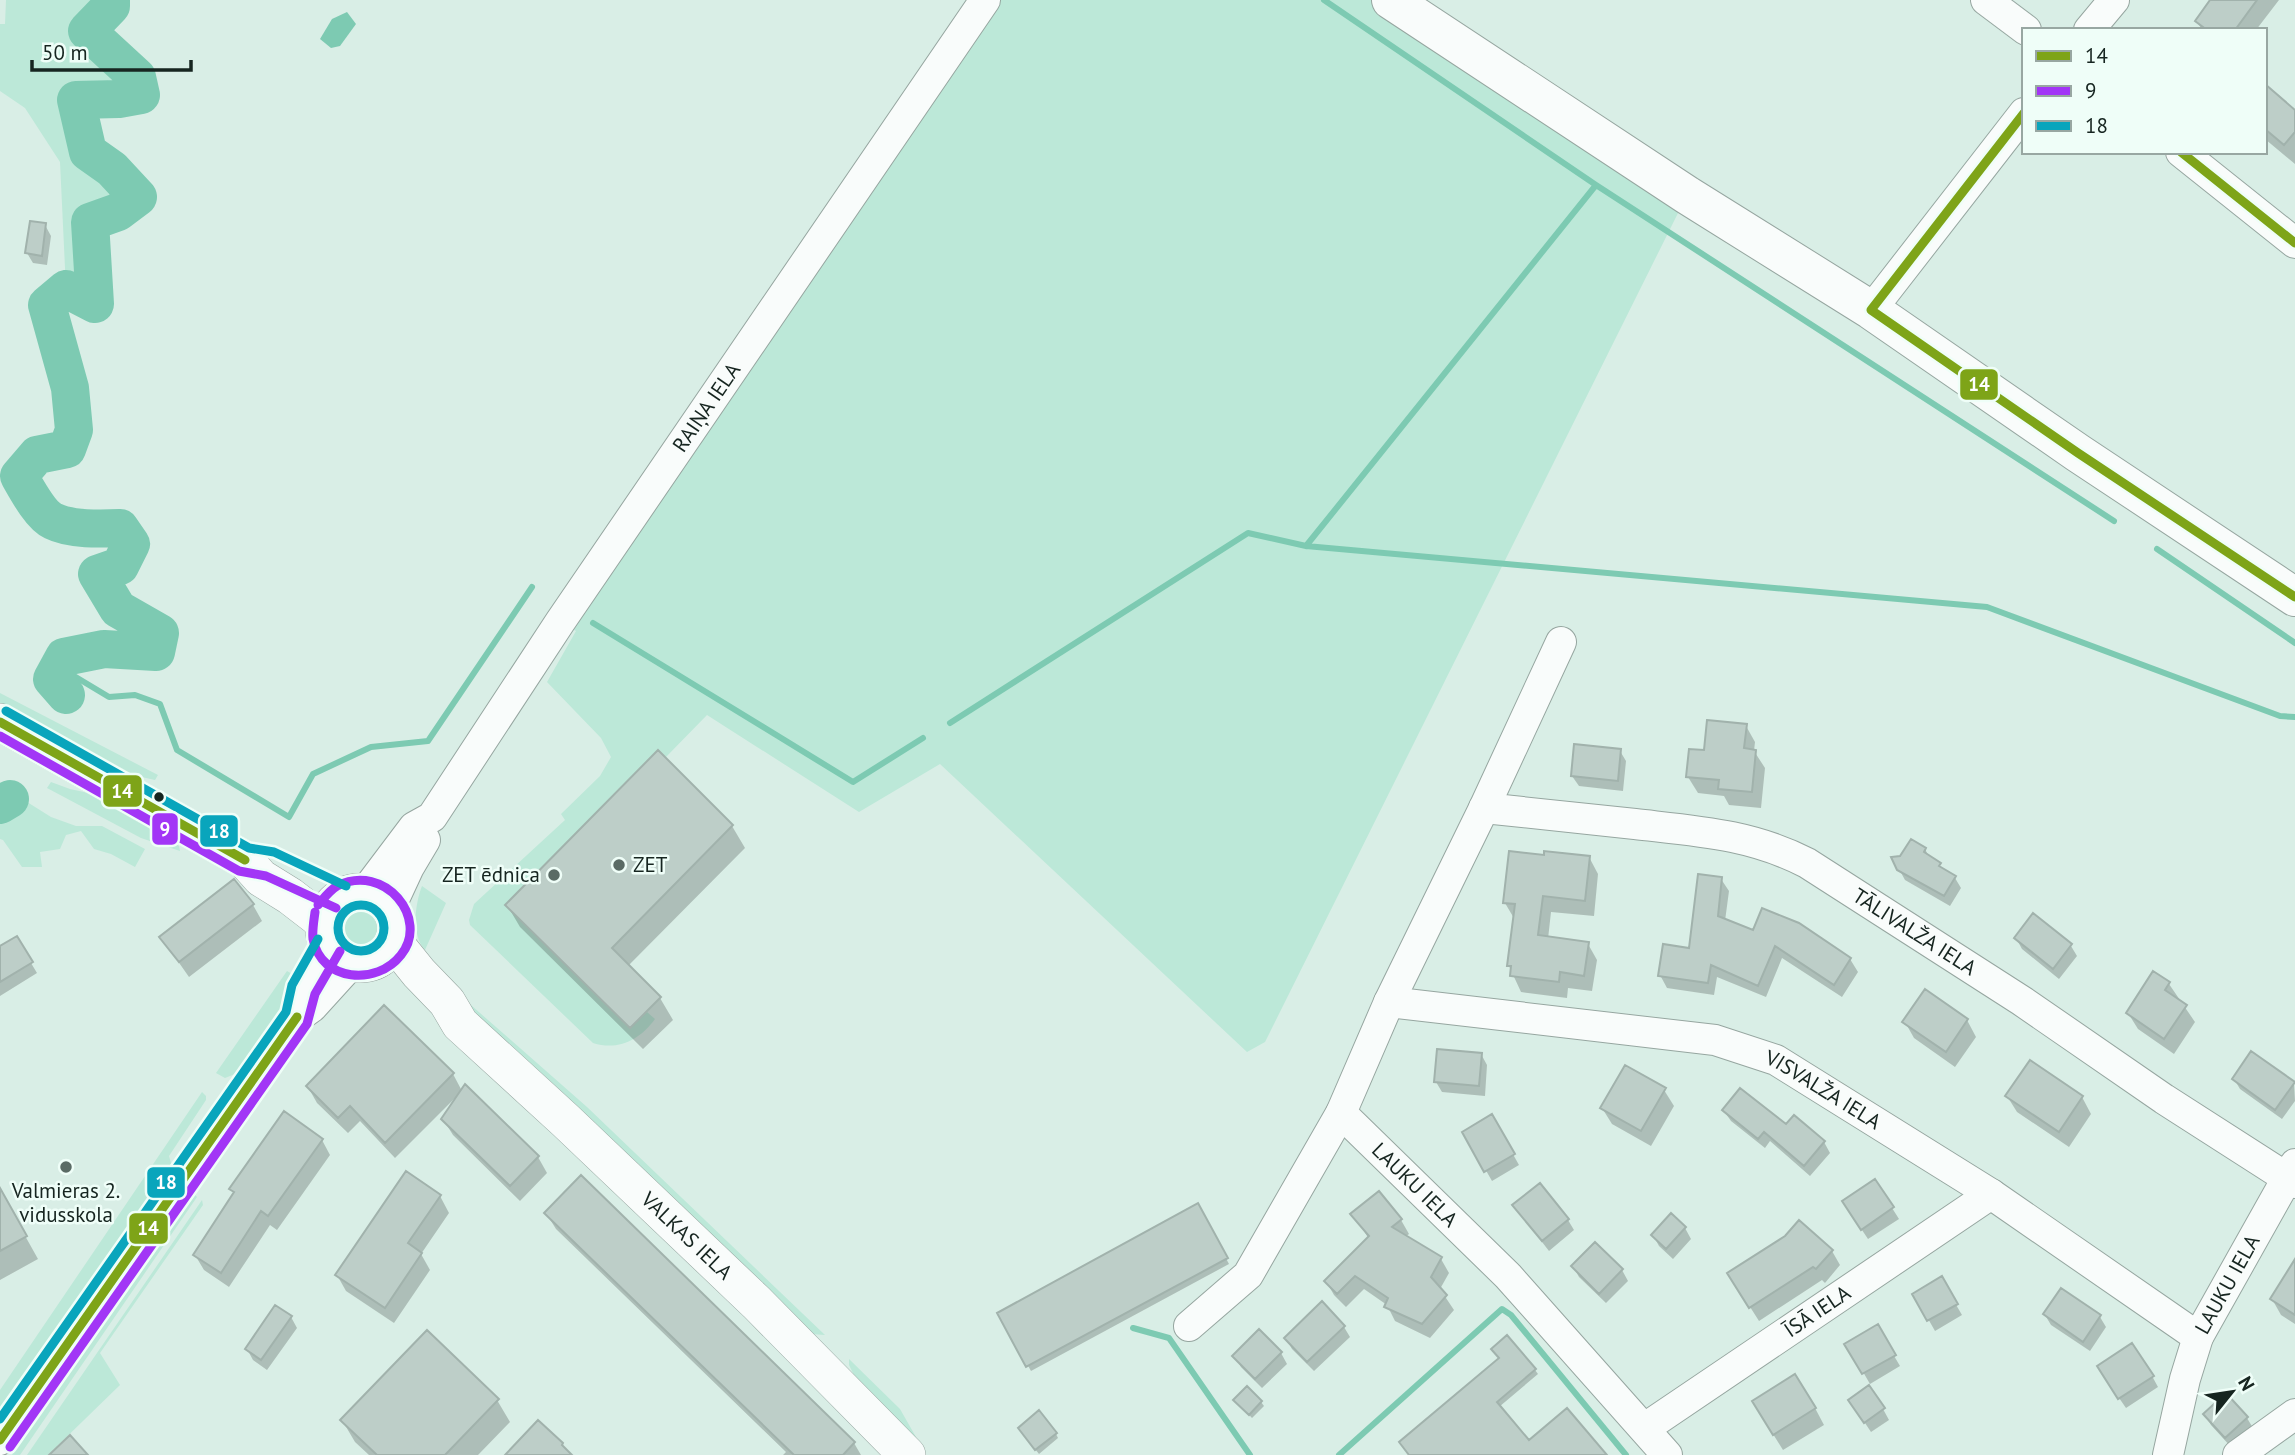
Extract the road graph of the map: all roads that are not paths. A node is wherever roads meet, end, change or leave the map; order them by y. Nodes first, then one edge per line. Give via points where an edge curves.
1 (985, 0) edge
2 (1391, 0) edge
3 (1986, 0) edge
4 (2114, 0) edge
5 (2023, 28) edge
6 (2091, 28) edge
7 (2022, 116) edge
8 (2184, 154) edge
9 (2295, 243) edge
10 (1871, 310) junction
11 (2295, 597) edge
12 (1561, 642) dead end
13 (0, 722) edge
14 (1484, 807) junction
15 (359, 929) junction
16 (1389, 1002) junction
17 (1341, 1112) junction
18 (2293, 1175) edge
19 (1991, 1194) junction
20 (1189, 1326) dead end
21 (2198, 1337) junction
22 (2295, 1414) edge
23 (1646, 1428) junction
24 (0, 1440) edge
25 (907, 1455) edge
26 (1667, 1455) edge
27 (2168, 1455) edge
28 (2238, 1455) edge

1 - 15 street, RAIŅA IELA via 560,622 432,817 430,831 408,867
2 - 10 highway
3 - 5 street
4 - 6 street
7 - 10 street
8 - 9 street
10 - 11 highway
12 - 14 street
13 - 15 main road, VALKAS IELA via 245,860 261,878 290,897
14 - 16 street
14 - 18 street, TĀLIVALŽA IELA via 1716,833 1786,852 2022,1001 2164,1099
15 - 24 street, RAIŅA IELA via 303,990 297,1017
15 - 25 main road, VALKAS IELA via 418,996 441,1017 460,1024 566,1121 757,1303
16 - 17 street
16 - 19 street, VISVALŽA IELA via 1715,1040 1776,1060
17 - 20 street via 1248,1275
17 - 23 street, LAUKU IELA via 1508,1276
18 - 21 street, LAUKU IELA
19 - 21 street, VISVALŽA IELA
19 - 23 street, ĪSĀ IELA
21 - 27 street, LAUKU IELA
22 - 28 street
23 - 26 street, LAUKU IELA

